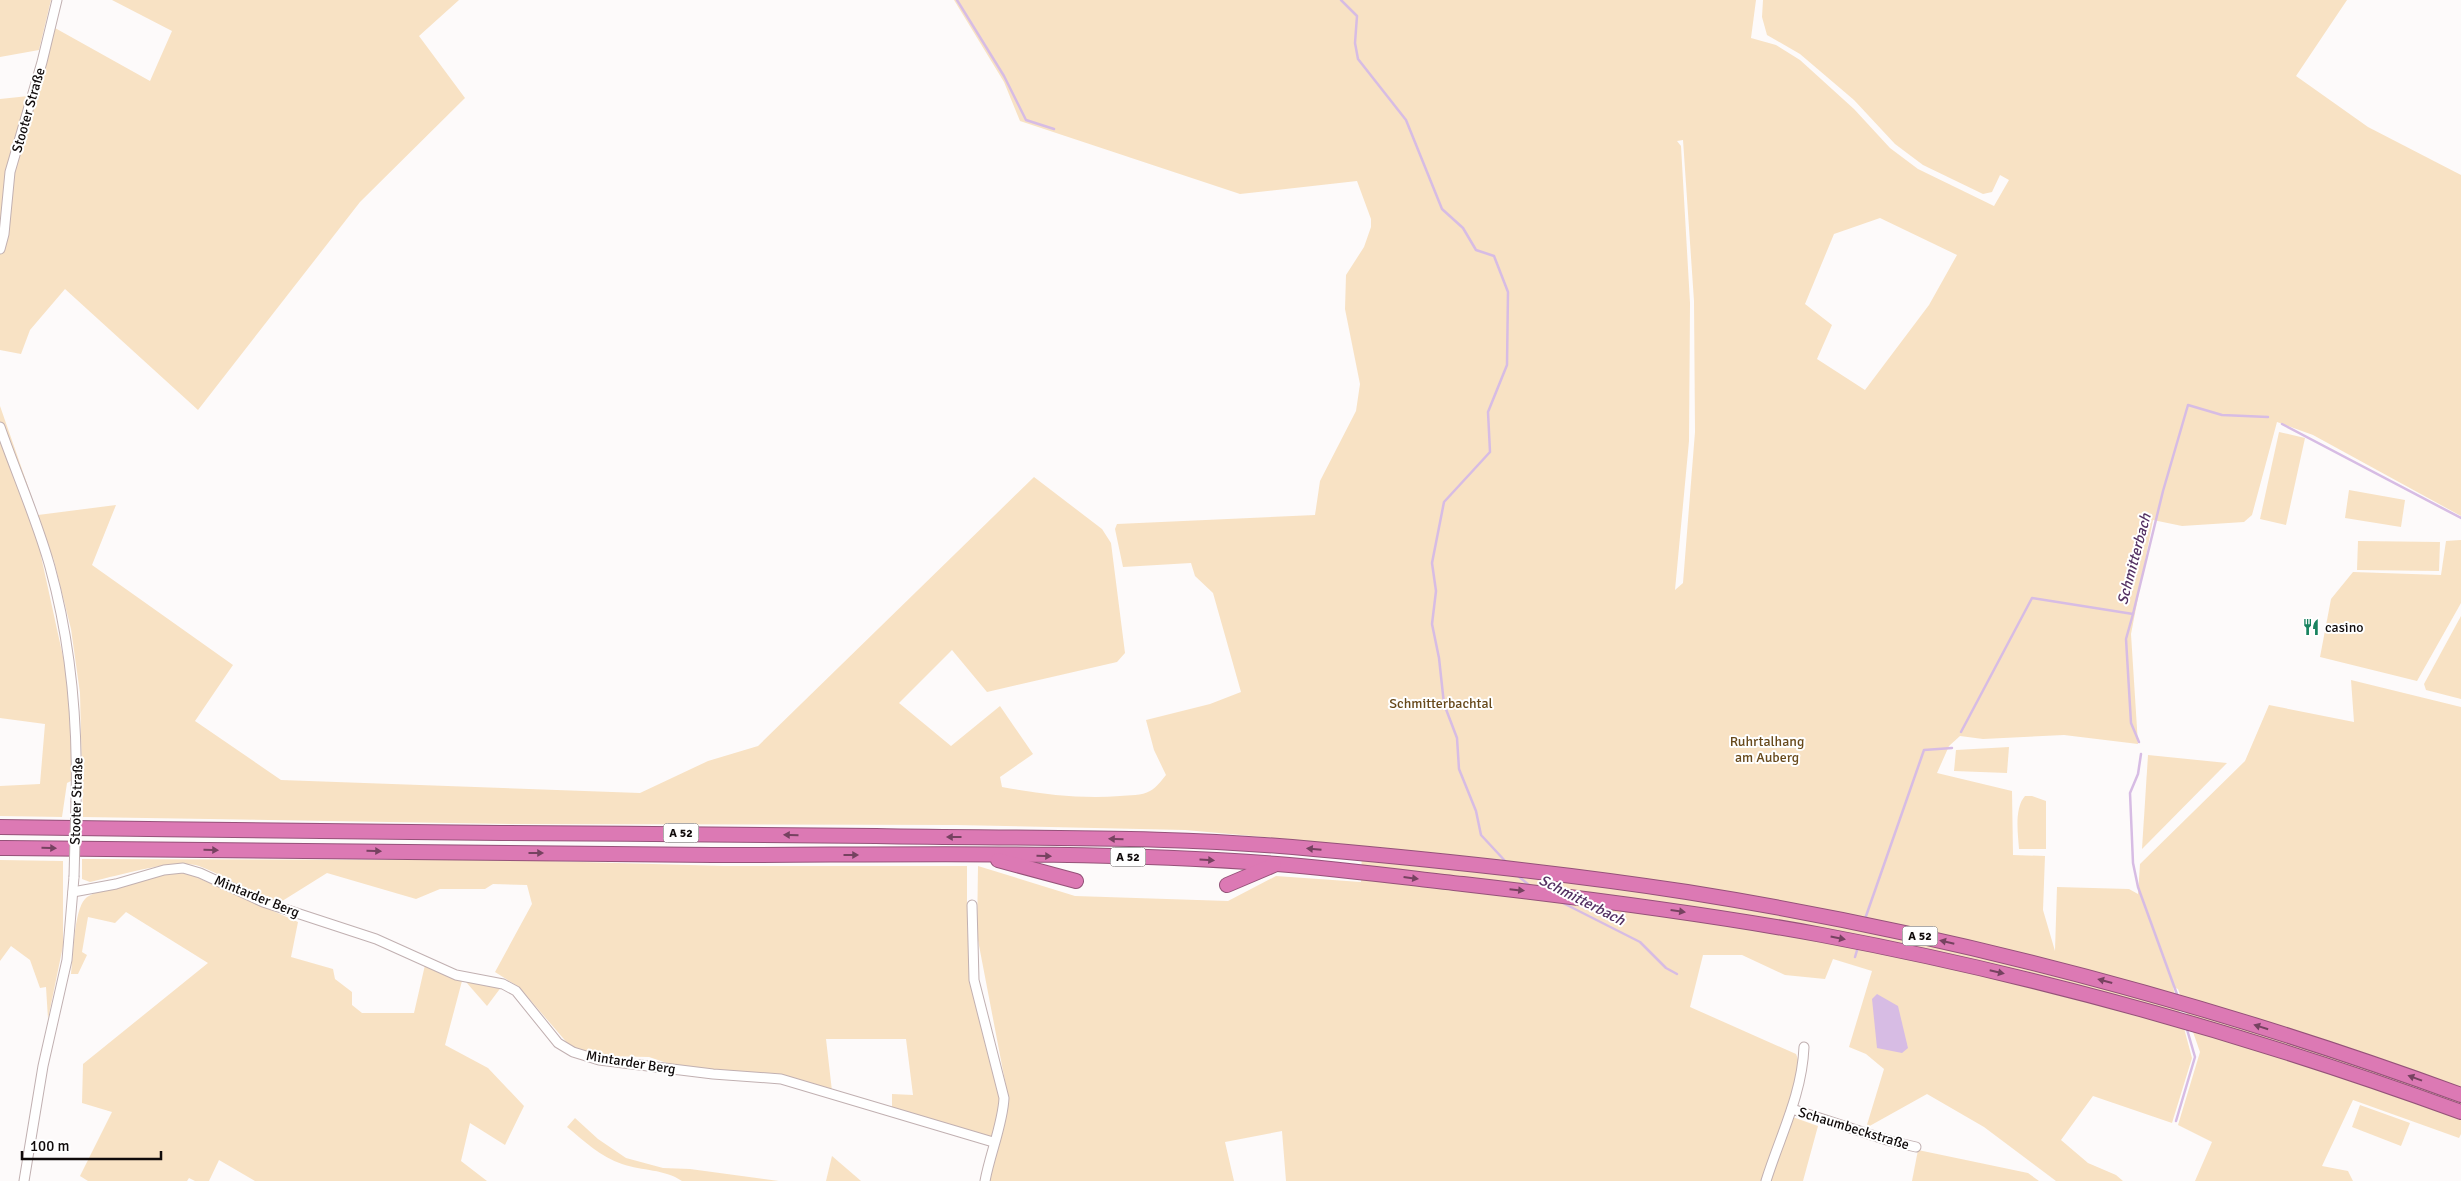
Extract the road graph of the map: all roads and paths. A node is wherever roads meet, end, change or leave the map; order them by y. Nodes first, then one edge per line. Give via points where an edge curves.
1 (57, 0) edge
2 (0, 249) edge
3 (0, 427) edge
4 (0, 827) edge
5 (0, 848) edge
6 (978, 855) junction
7 (1277, 864) junction
8 (1076, 881) dead end
9 (1227, 885) dead end
10 (73, 892) junction
11 (972, 905) dead end
12 (1804, 1047) dead end
13 (2461, 1095) edge
14 (1792, 1109) junction
15 (2461, 1112) edge
16 (993, 1142) junction
17 (1916, 1147) dead end
18 (24, 1181) edge
19 (985, 1181) edge
20 (1766, 1181) edge

1 - 2 street, Stooter Straße via 10,172
3 - 10 street, Stooter Straße, bridge via 50,566 66,635 78,746
13 -> 4 highway, A 52 via 2349,1055 2218,1014 2096,979 1953,944 1821,916 1672,890 1494,866 1309,848 1040,837
5 -> 6 highway, A 52
6 -> 7 highway, A 52 via 1174,858
6 - 8 highway
7 - 9 highway
7 -> 15 highway, A 52 via 1587,898 1706,915 1939,959 2082,993 2214,1030
10 - 16 street, Mintarder Berg via 183,868 263,902 376,939 456,975 503,984 516,991 558,1043 573,1052 599,1060 781,1079
10 - 18 street, Stooter Straße via 67,960 43,1066
11 - 16 street via 974,980 1004,1098
12 - 14 street
14 - 17 street, Schaumbeckstraße
14 - 20 street
16 - 19 street

